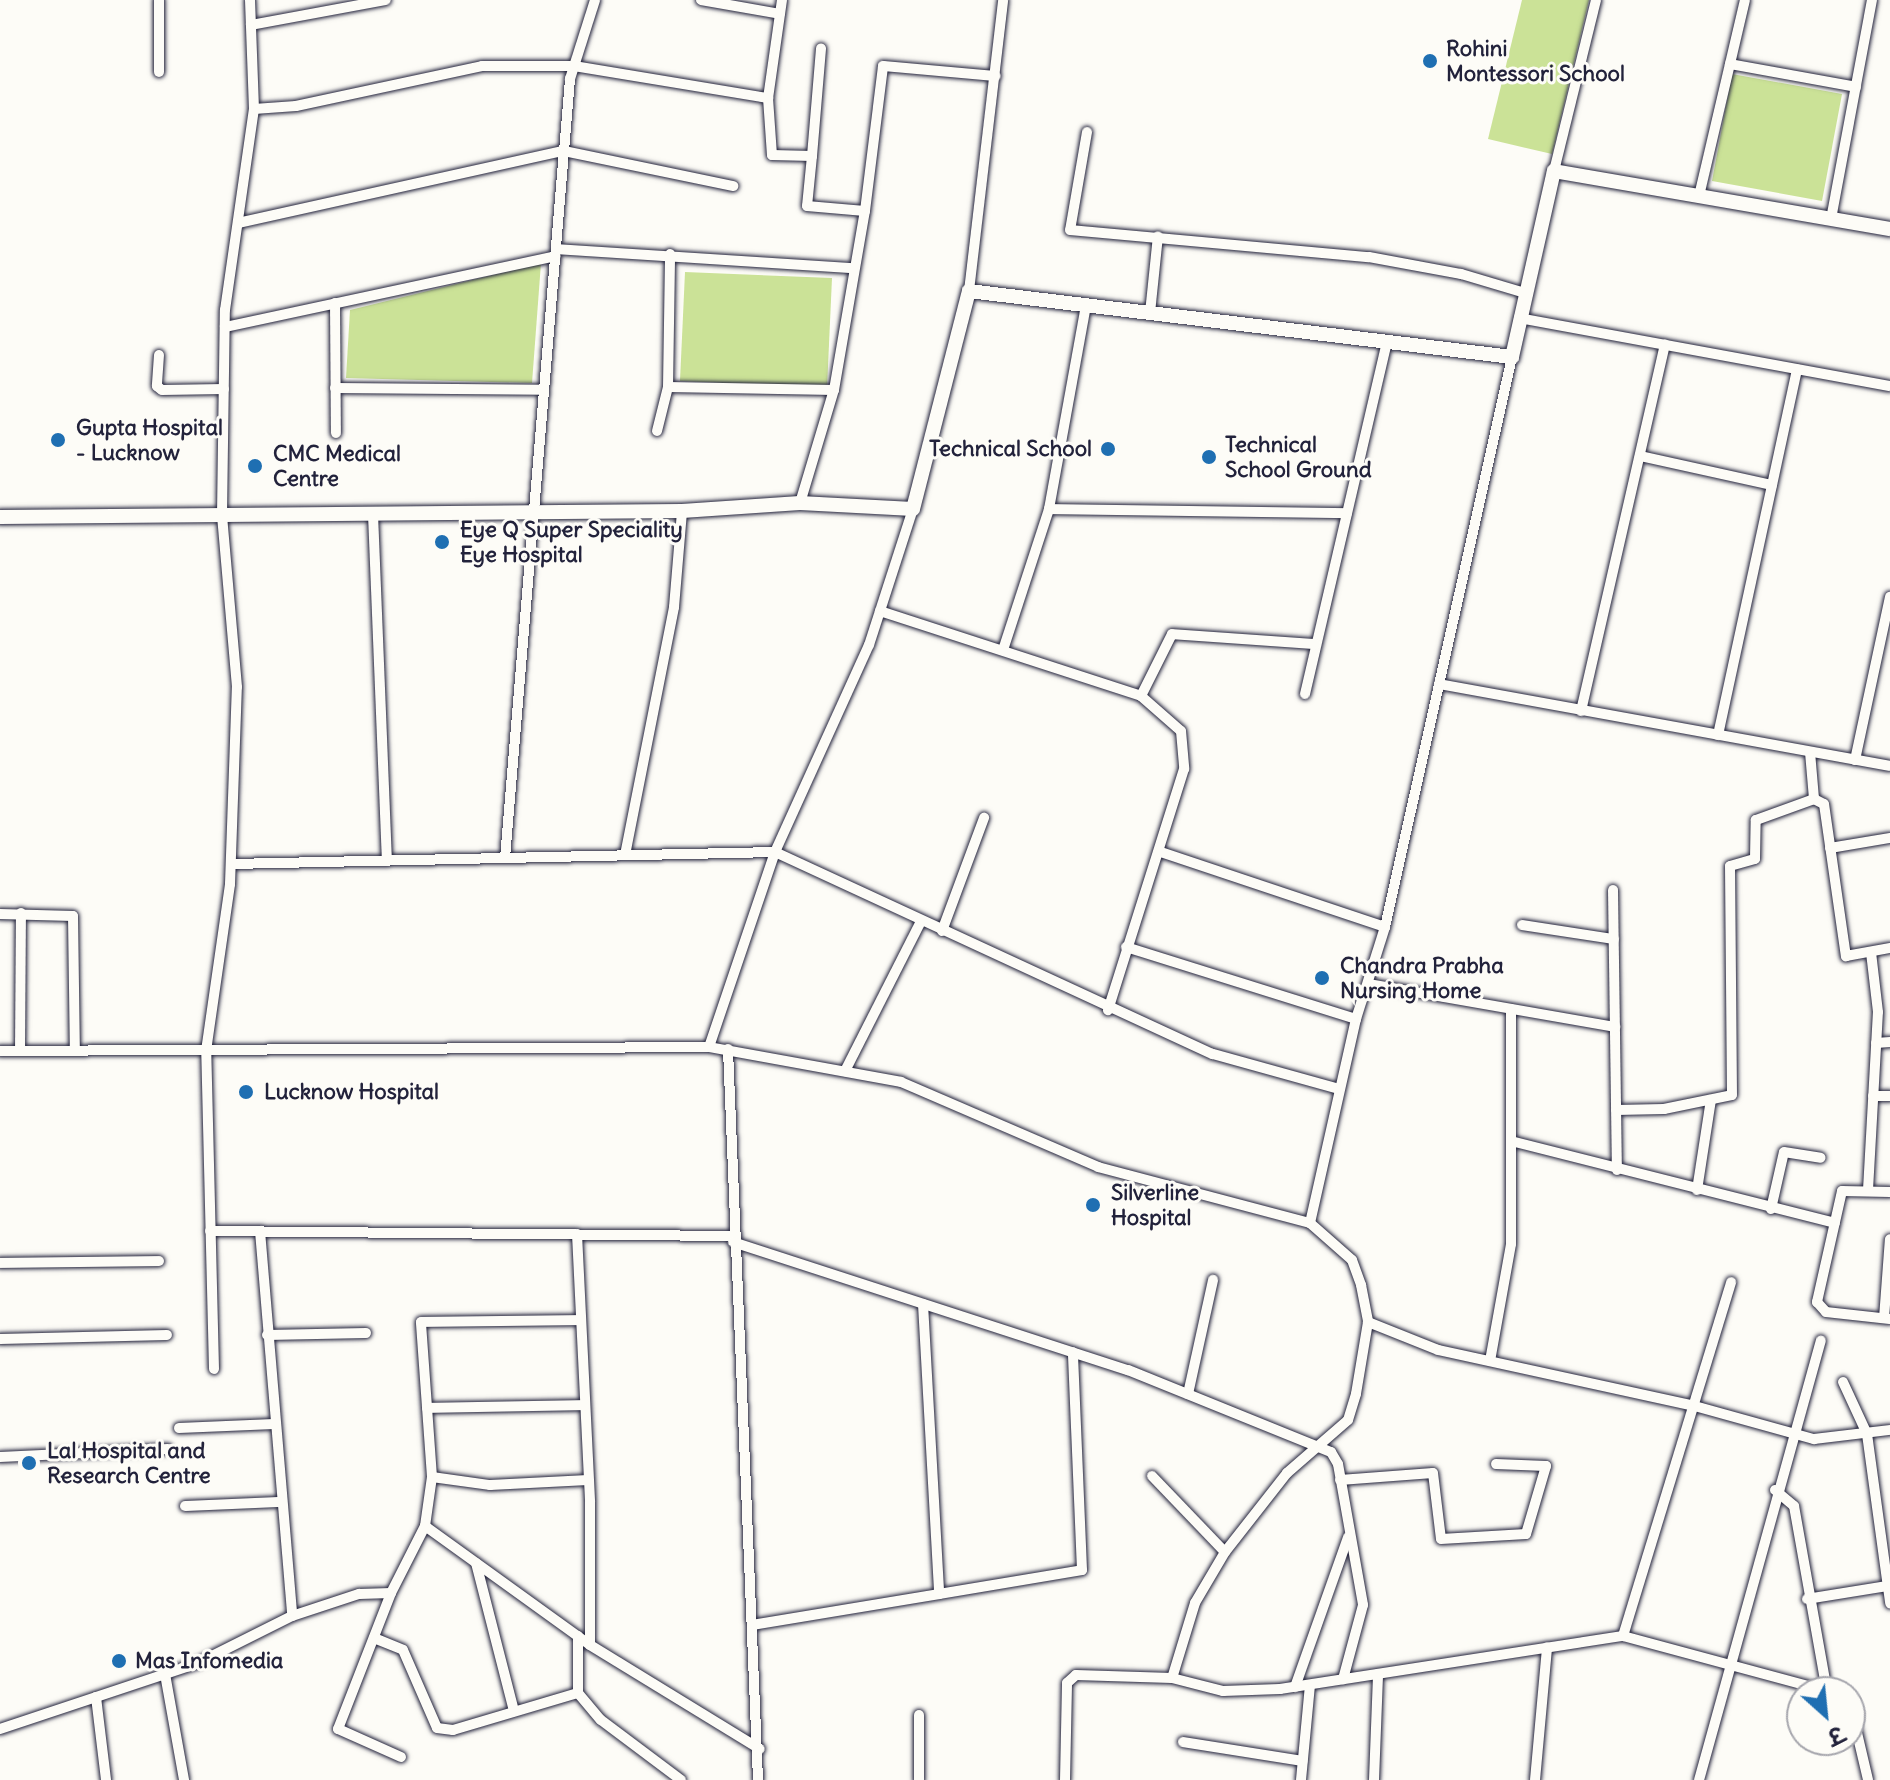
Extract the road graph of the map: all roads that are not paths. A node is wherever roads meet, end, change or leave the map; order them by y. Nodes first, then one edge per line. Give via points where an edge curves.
1 (159, 0) edge
2 (250, 0) edge
3 (595, 0) edge
4 (701, 0) edge
5 (782, 0) edge
6 (1003, 0) edge
7 (1596, 0) edge
8 (1745, 0) edge
9 (1872, 0) edge
10 (380, 1) edge
11 (780, 14) junction
12 (251, 25) junction
13 (821, 48) dead end
14 (1730, 64) junction
15 (574, 66) junction
16 (159, 72) dead end
17 (996, 76) junction
18 (1856, 87) junction
19 (768, 98) junction
20 (254, 109) junction
21 (1087, 132) dead end
22 (564, 151) junction
23 (812, 156) junction
24 (1554, 171) junction
25 (733, 186) dead end
26 (1699, 196) junction
27 (865, 211) junction
28 (1831, 219) junction
29 (238, 223) junction
30 (1890, 229) edge
31 (1158, 236) junction
32 (556, 253) junction
33 (670, 254) junction
34 (852, 268) junction
35 (969, 291) junction
36 (1525, 293) junction
37 (335, 303) junction
38 (1086, 305) junction
39 (1150, 313) junction
40 (1519, 318) junction
41 (225, 327) junction
42 (1387, 342) junction
43 (1665, 345) junction
44 (159, 355) dead end
45 (1512, 357) junction
46 (1797, 369) junction
47 (1890, 386) edge
48 (668, 387) junction
49 (335, 388) junction
50 (224, 389) junction
51 (544, 390) junction
52 (834, 390) junction
53 (657, 431) dead end
54 (336, 433) dead end
55 (1640, 456) junction
56 (1772, 485) junction
57 (800, 503) junction
58 (913, 509) junction
59 (1049, 509) junction
60 (682, 511) junction
61 (534, 512) junction
62 (1347, 513) junction
63 (373, 514) junction
64 (222, 515) junction
65 (0, 517) edge
66 (1890, 597) edge
67 (880, 611) junction
68 (1885, 642) edge
69 (1316, 644) junction
70 (1003, 650) junction
71 (1439, 684) junction
72 (1305, 694) dead end
73 (1141, 696) junction
74 (1581, 711) junction
75 (1718, 735) junction
76 (1810, 752) junction
77 (1855, 760) junction
78 (1890, 766) edge
79 (1814, 799) junction
80 (984, 818) dead end
81 (1890, 838) edge
82 (1830, 848) junction
83 (775, 852) junction
84 (1161, 852) junction
85 (625, 855) junction
86 (505, 858) junction
87 (387, 860) junction
88 (231, 864) junction
89 (1613, 890) dead end
90 (21, 913) junction
91 (0, 914) edge
92 (921, 921) junction
93 (1522, 925) dead end
94 (1385, 927) junction
95 (942, 931) junction
96 (1614, 939) junction
97 (1126, 947) junction
98 (1890, 948) edge
99 (1871, 952) junction
100 (1369, 984) junction
101 (1511, 1009) junction
102 (1108, 1010) junction
103 (1356, 1019) junction
104 (1615, 1027) junction
105 (1890, 1042) edge
106 (1876, 1043) junction
107 (709, 1047) junction
108 (728, 1049) junction
109 (0, 1051) edge
110 (20, 1051) junction
111 (75, 1051) junction
112 (206, 1051) junction
113 (845, 1071) junction
114 (1339, 1089) junction
115 (1873, 1096) junction
116 (1890, 1096) edge
117 (1711, 1100) junction
118 (1616, 1110) junction
119 (1511, 1141) junction
120 (1821, 1158) dead end
121 (1617, 1170) junction
122 (1697, 1190) junction
123 (1868, 1190) junction
124 (1890, 1192) edge
125 (1771, 1209) junction
126 (1310, 1223) junction
127 (1835, 1223) junction
128 (210, 1231) junction
129 (260, 1231) junction
130 (577, 1234) junction
131 (733, 1239) junction
132 (1890, 1239) edge
133 (159, 1261) dead end
134 (0, 1263) edge
135 (1213, 1280) dead end
136 (1731, 1282) dead end
137 (923, 1304) junction
138 (1887, 1318) edge
139 (581, 1320) junction
140 (1368, 1322) junction
141 (366, 1333) dead end
142 (167, 1335) dead end
143 (267, 1335) junction
144 (0, 1339) edge
145 (1821, 1341) dead end
146 (1073, 1352) junction
147 (1490, 1361) junction
148 (214, 1369) dead end
149 (1843, 1382) dead end
150 (1188, 1394) junction
151 (584, 1405) junction
152 (1691, 1405) junction
153 (427, 1408) junction
154 (274, 1424) junction
155 (179, 1428) dead end
156 (1890, 1430) edge
157 (1792, 1433) junction
158 (1867, 1434) junction
159 (1315, 1444) junction
160 (168, 1449) dead end
161 (0, 1457) edge
162 (1496, 1464) dead end
163 (1152, 1476) dead end
164 (432, 1477) junction
165 (588, 1480) junction
166 (1340, 1480) junction
167 (1775, 1490) junction
168 (279, 1502) junction
169 (185, 1506) dead end
170 (425, 1526) junction
171 (1349, 1536) junction
172 (1225, 1552) junction
173 (476, 1563) junction
174 (1886, 1567) edge
175 (1887, 1586) junction
176 (391, 1593) junction
177 (939, 1594) junction
178 (1807, 1599) junction
179 (1890, 1603) edge
180 (292, 1616) junction
181 (752, 1625) junction
182 (578, 1636) junction
183 (1623, 1636) junction
184 (374, 1638) junction
185 (590, 1645) junction
186 (1547, 1648) junction
187 (1731, 1665) junction
188 (165, 1674) junction
189 (1378, 1674) junction
190 (1825, 1676) edge
191 (1172, 1678) junction
192 (1343, 1679) junction
193 (1786, 1680) edge
194 (1310, 1685) junction
195 (1295, 1687) junction
196 (578, 1693) junction
197 (96, 1697) junction
198 (514, 1711) junction
199 (919, 1715) dead end
200 (0, 1729) edge
201 (1183, 1742) dead end
202 (760, 1749) junction
203 (1862, 1756) edge
204 (401, 1757) dead end
205 (1303, 1761) junction
206 (106, 1780) edge
207 (184, 1780) edge
208 (681, 1780) edge
209 (758, 1780) edge
210 (919, 1780) edge
211 (1065, 1780) edge
212 (1301, 1780) edge
213 (1374, 1780) edge
214 (1535, 1780) edge
215 (1699, 1780) edge
216 (1868, 1780) edge

1 - 16 street
2 - 12 street
3 - 15 street
4 - 11 street
5 - 11 street
6 - 17 street
7 - 24 street
8 - 14 street
9 - 18 street
10 - 12 street
11 - 19 street
12 - 20 street
13 - 23 street
14 - 18 street
14 - 26 street
15 - 19 street
15 - 20 street via 482,66 296,106
15 - 22 street
17 - 27 street via 883,66
17 - 35 street
18 - 28 street
19 - 23 street via 772,155
20 - 29 street
21 - 31 street via 1070,230
22 - 25 street
22 - 29 street
22 - 32 street
23 - 27 street via 807,206
24 - 26 street
24 - 36 street
26 - 28 street
27 - 34 street
28 - 30 street
29 - 41 street
31 - 36 street via 1369,257 1461,274
31 - 39 street
32 - 33 street
32 - 37 street
32 - 51 street
33 - 34 street
33 - 48 street
34 - 52 street
35 - 38 street
35 - 58 street
36 - 40 street
37 - 41 street
37 - 49 street
38 - 39 street
38 - 59 street
39 - 42 street
40 - 43 street
40 - 45 street
41 - 50 street
42 - 45 street
42 - 62 street
43 - 46 street
43 - 55 street
44 - 50 street via 157,386 162,390
45 - 71 street
46 - 47 street
46 - 56 street
48 - 52 street
48 - 53 street
49 - 51 street
49 - 54 street
50 - 64 street
51 - 61 street
52 - 57 street
55 - 56 street
55 - 74 street
56 - 75 street
57 - 58 street
57 - 60 street
58 - 67 street
59 - 62 street
59 - 70 street
60 - 61 street
60 - 85 street via 674,607
61 - 63 street
61 - 86 street
62 - 69 street
63 - 64 street
63 - 87 street
64 - 65 street
64 - 88 street via 237,687
66 - 68 street
67 - 70 street
67 - 83 street
68 - 77 street
69 - 72 street
69 - 73 street via 1172,634
70 - 73 street
71 - 74 street
71 - 94 street
73 - 84 street via 1181,731 1184,769
74 - 75 street
75 - 76 street
76 - 77 street
76 - 79 street
77 - 78 street
79 - 82 street via 1824,804
79 - 117 street via 1756,820 1755,859 1730,866 1733,1089 1732,1095
80 - 95 street
81 - 82 street
82 - 99 street via 1846,956
83 - 85 street
83 - 92 street
83 - 107 street
84 - 94 street
84 - 97 street
85 - 86 street
86 - 87 street
87 - 88 street
88 - 112 street
89 - 96 street
90 - 91 street
90 - 110 street
90 - 111 street via 73,916
92 - 95 street
92 - 113 street
93 - 96 street
94 - 100 street
95 - 102 street
96 - 104 street
97 - 102 street
97 - 103 street
98 - 99 street
99 - 106 street
100 - 101 street
100 - 103 street
101 - 104 street
101 - 119 street
102 - 114 street via 1213,1054
103 - 114 street
104 - 118 street
105 - 106 street
106 - 115 street
107 - 108 street
107 - 112 street
108 - 113 street
108 - 131 street
109 - 110 street
110 - 111 street
111 - 112 street
112 - 128 street
113 - 126 street via 901,1082 1098,1167
114 - 126 street
115 - 116 street
115 - 123 street
117 - 118 street via 1664,1109
117 - 122 street
118 - 121 street
119 - 121 street
119 - 147 street via 1511,1244
120 - 125 street via 1784,1152
121 - 122 street
122 - 125 street
123 - 124 street
123 - 127 street via 1842,1191
125 - 127 street
126 - 140 street via 1352,1260
127 - 138 street via 1819,1309
128 - 129 street
128 - 148 street
129 - 130 street
129 - 143 street
130 - 131 street
130 - 139 street
131 - 137 street
131 - 181 street
132 - 138 street
133 - 134 street
135 - 150 street
136 - 152 street
137 - 146 street
137 - 177 street
139 - 151 street
139 - 153 street via 421,1322
140 - 147 street via 1438,1350
140 - 159 street via 1363,1371 1348,1420 1332,1439
141 - 143 street
142 - 144 street
143 - 154 street
145 - 157 street
146 - 150 street
146 - 177 street via 1082,1570
147 - 152 street
149 - 158 street
150 - 159 street
151 - 153 street
151 - 165 street
152 - 157 street
152 - 183 street
153 - 164 street
154 - 155 street
154 - 168 street
156 - 158 street
157 - 158 street via 1814,1439
157 - 167 street
158 - 174 street
159 - 166 street via 1334,1457
159 - 172 street
160 - 161 street
162 - 166 street via 1546,1466 1526,1534 1441,1539 1433,1473
163 - 172 street
164 - 165 street via 490,1485
164 - 170 street
165 - 185 street
166 - 171 street
167 - 178 street via 1794,1506
167 - 187 street
168 - 169 street
168 - 180 street
170 - 173 street
170 - 176 street
171 - 192 street via 1363,1605
171 - 195 street
172 - 191 street via 1195,1603
173 - 182 street
173 - 198 street
174 - 175 street
175 - 178 street
175 - 179 street
176 - 180 street via 359,1594
176 - 184 street
177 - 181 street
178 - 190 street
180 - 188 street
181 - 202 street
182 - 185 street
182 - 196 street
183 - 186 street
183 - 187 street
184 - 198 street via 403,1650 437,1728 453,1730
184 - 204 street via 338,1729
185 - 202 street
186 - 189 street
186 - 214 street
187 - 193 street
187 - 215 street
188 - 197 street
188 - 207 street
189 - 192 street
189 - 213 street
191 - 195 street via 1223,1691
191 - 211 street via 1076,1675 1067,1683
192 - 194 street
194 - 195 street
194 - 205 street
196 - 198 street
196 - 208 street via 601,1720
197 - 200 street
197 - 206 street
199 - 210 street
201 - 205 street
202 - 209 street
203 - 216 street
205 - 212 street

